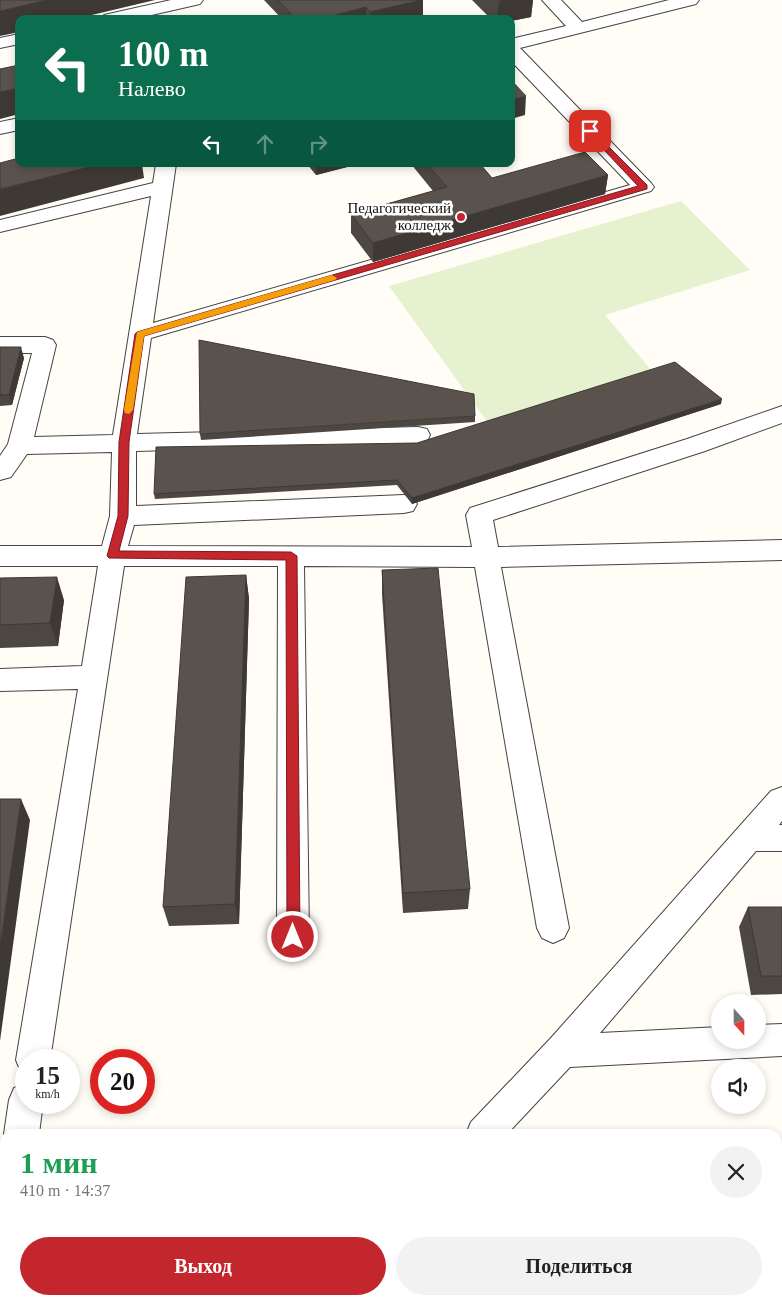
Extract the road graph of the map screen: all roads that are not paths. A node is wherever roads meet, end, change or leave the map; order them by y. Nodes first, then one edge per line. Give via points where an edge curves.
1 (194, 0) edge
2 (551, 0) edge
3 (690, 0) edge
4 (128, 15) edge
5 (191, 15) edge
6 (578, 28) junction
7 (15, 40) edge
8 (0, 43) edge
9 (515, 44) edge
10 (515, 54) edge
11 (15, 125) edge
12 (0, 128) edge
13 (164, 175) edge
14 (0, 226) edge
15 (140, 334) junction
16 (0, 345) edge
17 (782, 414) edge
18 (418, 435) dead end
19 (124, 442) junction
20 (20, 446) junction
21 (0, 471) edge
22 (404, 504) dead end
23 (123, 516) junction
24 (782, 550) edge
25 (0, 556) edge
26 (113, 556) junction
27 (291, 556) junction
28 (488, 557) junction
29 (94, 677) junction
30 (0, 680) edge
31 (782, 800) edge
32 (748, 838) junction
33 (782, 838) edge
34 (553, 928) dead end
35 (293, 937) dead end
36 (782, 1040) edge
37 (35, 1049) edge
38 (562, 1051) junction
39 (24, 1114) edge
40 (22, 1129) edge
41 (488, 1129) edge

1 - 4 street
1 - 5 street
2 - 6 street
3 - 6 street
6 - 9 street
7 - 8 street
10 - 15 street via 644,187
11 - 12 street
13 - 14 street
13 - 15 street
15 - 19 street
16 - 20 street via 45,345
17 - 28 street via 479,514
18 - 19 street
19 - 20 street
19 - 23 street
20 - 21 street
22 - 23 street
23 - 26 street
24 - 28 street
25 - 26 street
26 - 27 street
26 - 29 street
27 - 28 street
27 - 35 street
28 - 34 street
29 - 30 street
29 - 37 street
31 - 32 street
32 - 33 street
32 - 38 street
36 - 38 street
38 - 41 street
39 - 40 street

